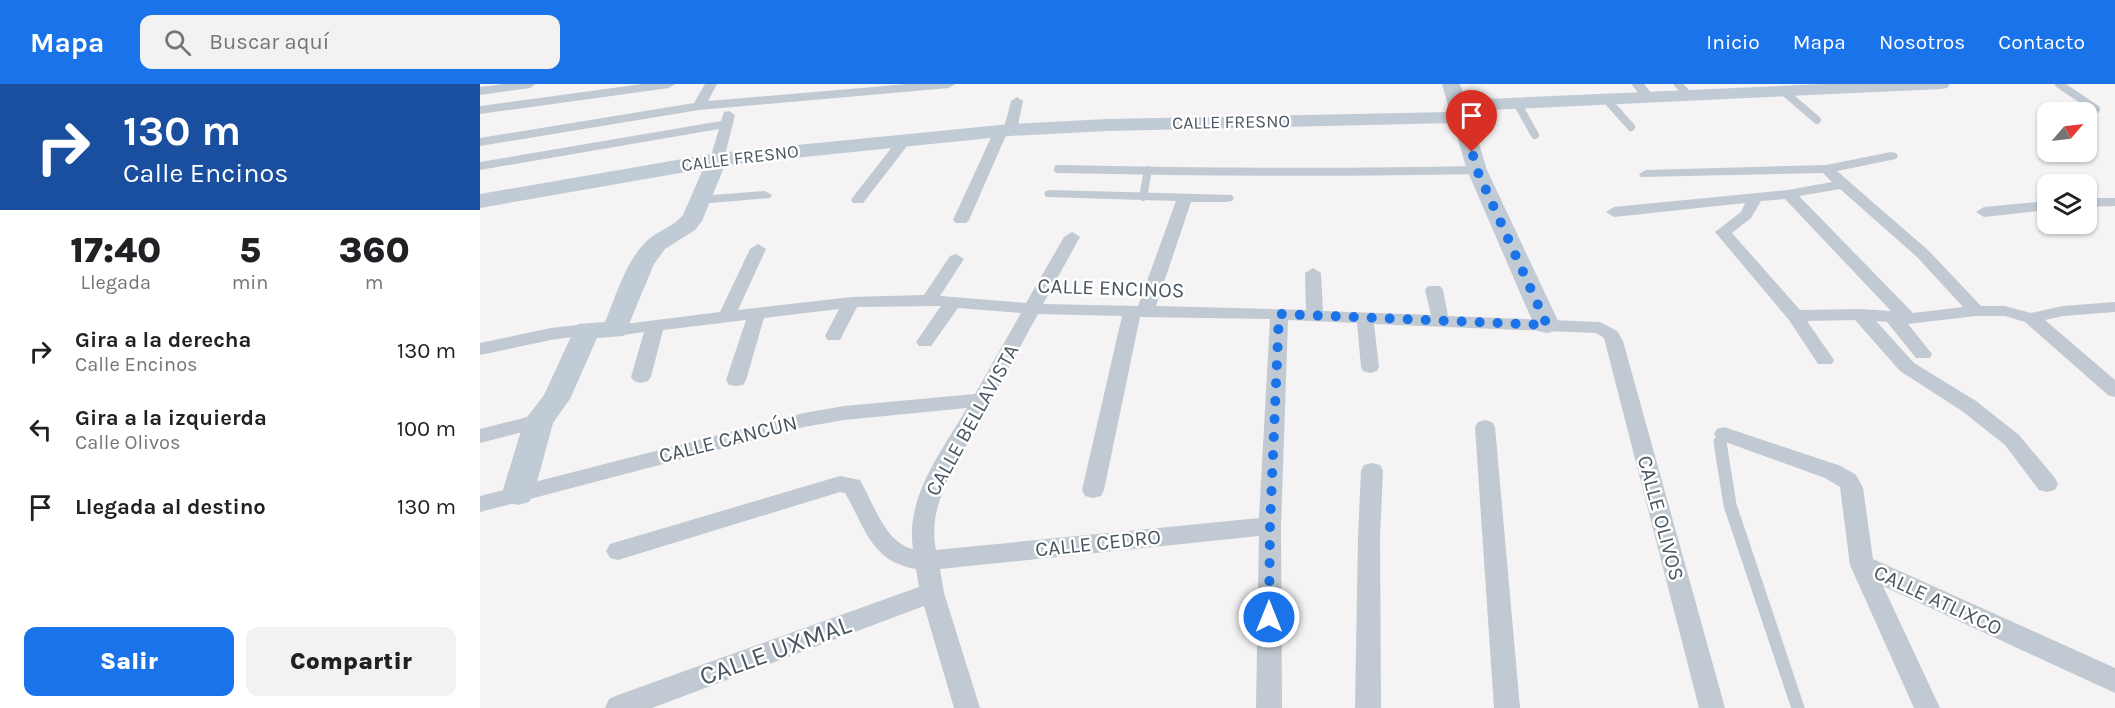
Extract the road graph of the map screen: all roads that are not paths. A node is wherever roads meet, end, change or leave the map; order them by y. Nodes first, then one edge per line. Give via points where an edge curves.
1 (530, 84) edge
2 (669, 84) edge
3 (711, 84) edge
4 (949, 84) edge
5 (1451, 84) edge
6 (1637, 84) edge
7 (1941, 84) edge
8 (2059, 84) edge
9 (1874, 86) edge
10 (1743, 88) edge
11 (1684, 90) edge
12 (480, 91) edge
13 (1784, 91) junction
14 (1650, 99) junction
15 (1607, 100) junction
16 (1017, 101) dead end
17 (734, 102) junction
18 (2087, 102) edge
19 (1517, 103) junction
20 (699, 106) junction
21 (480, 110) edge
22 (1460, 111) junction
23 (1817, 120) dead end
24 (725, 124) junction
25 (1631, 127) dead end
26 (1006, 130) junction
27 (1535, 135) dead end
28 (904, 141) junction
29 (480, 142) edge
30 (1891, 156) dead end
31 (717, 159) junction
32 (480, 166) edge
33 (1058, 169) dead end
34 (1148, 170) junction
35 (1477, 170) junction
36 (1826, 170) junction
37 (1646, 174) dead end
38 (1842, 184) junction
39 (1050, 194) dead end
40 (1788, 194) junction
41 (765, 195) dead end
42 (1143, 197) junction
43 (1755, 197) junction
44 (1185, 198) junction
45 (1227, 198) dead end
46 (699, 200) junction
47 (858, 200) dead end
48 (480, 201) edge
49 (2115, 202) edge
50 (2097, 203) edge
51 (2037, 206) edge
52 (1614, 212) dead end
53 (1984, 212) dead end
54 (961, 220) dead end
55 (1072, 237) dead end
56 (758, 249) dead end
57 (956, 259) dead end
58 (1313, 273) dead end
59 (1434, 290) dead end
60 (929, 300) junction
61 (851, 302) junction
62 (953, 302) junction
63 (2115, 307) edge
64 (1033, 309) junction
65 (1976, 311) junction
66 (1138, 312) junction
67 (757, 313) junction
68 (1279, 314) junction
69 (1860, 314) junction
70 (1315, 316) junction
71 (1795, 316) junction
72 (726, 317) junction
73 (1365, 318) junction
74 (1900, 318) junction
75 (2031, 318) junction
76 (1441, 322) junction
77 (1547, 325) junction
78 (655, 326) junction
79 (601, 330) junction
80 (1606, 331) joint
81 (834, 336) dead end
82 (925, 342) dead end
83 (480, 349) edge
84 (1923, 354) dead end
85 (1825, 360) dead end
86 (1370, 368) dead end
87 (641, 377) dead end
88 (736, 380) dead end
89 (2115, 390) edge
90 (982, 400) junction
91 (539, 420) junction
92 (1485, 427) dead end
93 (1724, 434) joint
94 (480, 436) edge
95 (1372, 471) dead end
96 (2047, 484) dead end
97 (1093, 489) dead end
98 (518, 493) junction
99 (480, 504) edge
100 (1270, 526) junction
101 (618, 551) dead end
102 (926, 561) junction
103 (1862, 565) junction
104 (932, 593) junction
105 (2115, 681) edge
106 (618, 708) edge
107 (968, 708) edge
108 (1269, 708) edge
109 (1368, 708) edge
110 (1507, 708) edge
111 (1712, 708) edge
112 (1798, 708) edge
113 (1927, 708) edge

1 - 12 street
2 - 21 street
3 - 20 street
4 - 17 street
5 - 22 street
6 - 14 street
7 - 9 street, CALLE FRESNO
8 - 18 lane
9 - 13 street, CALLE FRESNO
10 - 11 street, CALLE FRESNO
10 - 13 street, CALLE FRESNO
11 - 14 street, CALLE FRESNO
13 - 23 lane
14 - 15 street, CALLE FRESNO
15 - 19 street, CALLE FRESNO
15 - 25 lane
16 - 26 street
17 - 20 street
17 - 24 street
19 - 22 street, CALLE FRESNO
19 - 27 lane
20 - 29 street
22 - 26 street, CALLE FRESNO
22 - 35 street
24 - 31 street
24 - 32 street
26 - 28 street, CALLE FRESNO
26 - 54 street
28 - 31 street, CALLE FRESNO
28 - 47 street
30 - 36 street
31 - 46 street
31 - 48 street, CALLE FRESNO
33 - 34 lane
34 - 35 lane
34 - 42 lane
35 - 77 street
36 - 37 street
36 - 38 street
38 - 40 street
38 - 65 street via 1923,254
39 - 42 street
40 - 43 street
40 - 74 street via 1830,233
41 - 46 street
42 - 44 street
43 - 52 street
43 - 71 street via 1751,211 1723,232
44 - 45 street
44 - 66 street
46 - 79 street via 687,225 649,252
49 - 50 street
51 - 53 street
55 - 64 street
56 - 72 street
57 - 60 street
58 - 70 street
59 - 76 street
60 - 61 street, CALLE ENCINOS
60 - 62 street, CALLE ENCINOS
61 - 67 street, CALLE ENCINOS
61 - 81 street
62 - 64 street, CALLE ENCINOS
62 - 82 street
63 - 75 street
64 - 66 street, CALLE ENCINOS
64 - 90 street, CALLE BELLAVISTA
65 - 74 street
65 - 75 street via 2005,311
66 - 68 street, CALLE ENCINOS
66 - 97 street
67 - 72 street, CALLE ENCINOS
67 - 88 street
68 - 70 street, CALLE ENCINOS
68 - 100 street
69 - 71 street
69 - 74 street
69 - 96 street via 1907,367 1969,406 2012,440
70 - 73 street, CALLE ENCINOS
71 - 85 street
72 - 78 street, CALLE ENCINOS
73 - 76 street, CALLE ENCINOS
73 - 86 street
74 - 84 street
75 - 89 street
76 - 77 street, CALLE ENCINOS
77 - 80 street, CALLE ENCINOS
78 - 79 street, CALLE ENCINOS
78 - 87 street
79 - 83 street, CALLE ENCINOS via 551,334
79 - 91 street
80 - 111 street, CALLE OLIVOS via 1614,341
90 - 98 street, CALLE CANCÚN via 804,420
90 - 102 street, CALLE BELLAVISTA via 925,507 922,534
91 - 94 street
91 - 98 street
92 - 110 street
93 - 103 street, CALLE ATLIXCO via 1833,472 1848,482 1854,494
93 - 112 lane via 1720,440 1730,505
95 - 109 street
98 - 99 street, CALLE CANCÚN
100 - 102 street, CALLE CEDRO
100 - 108 street
101 - 102 street via 848,484 891,550
102 - 104 street, CALLE BELLAVISTA
103 - 105 street, CALLE ATLIXCO
103 - 113 street
104 - 106 street, CALLE UXMAL
104 - 107 street, CALLE BELLAVISTA

